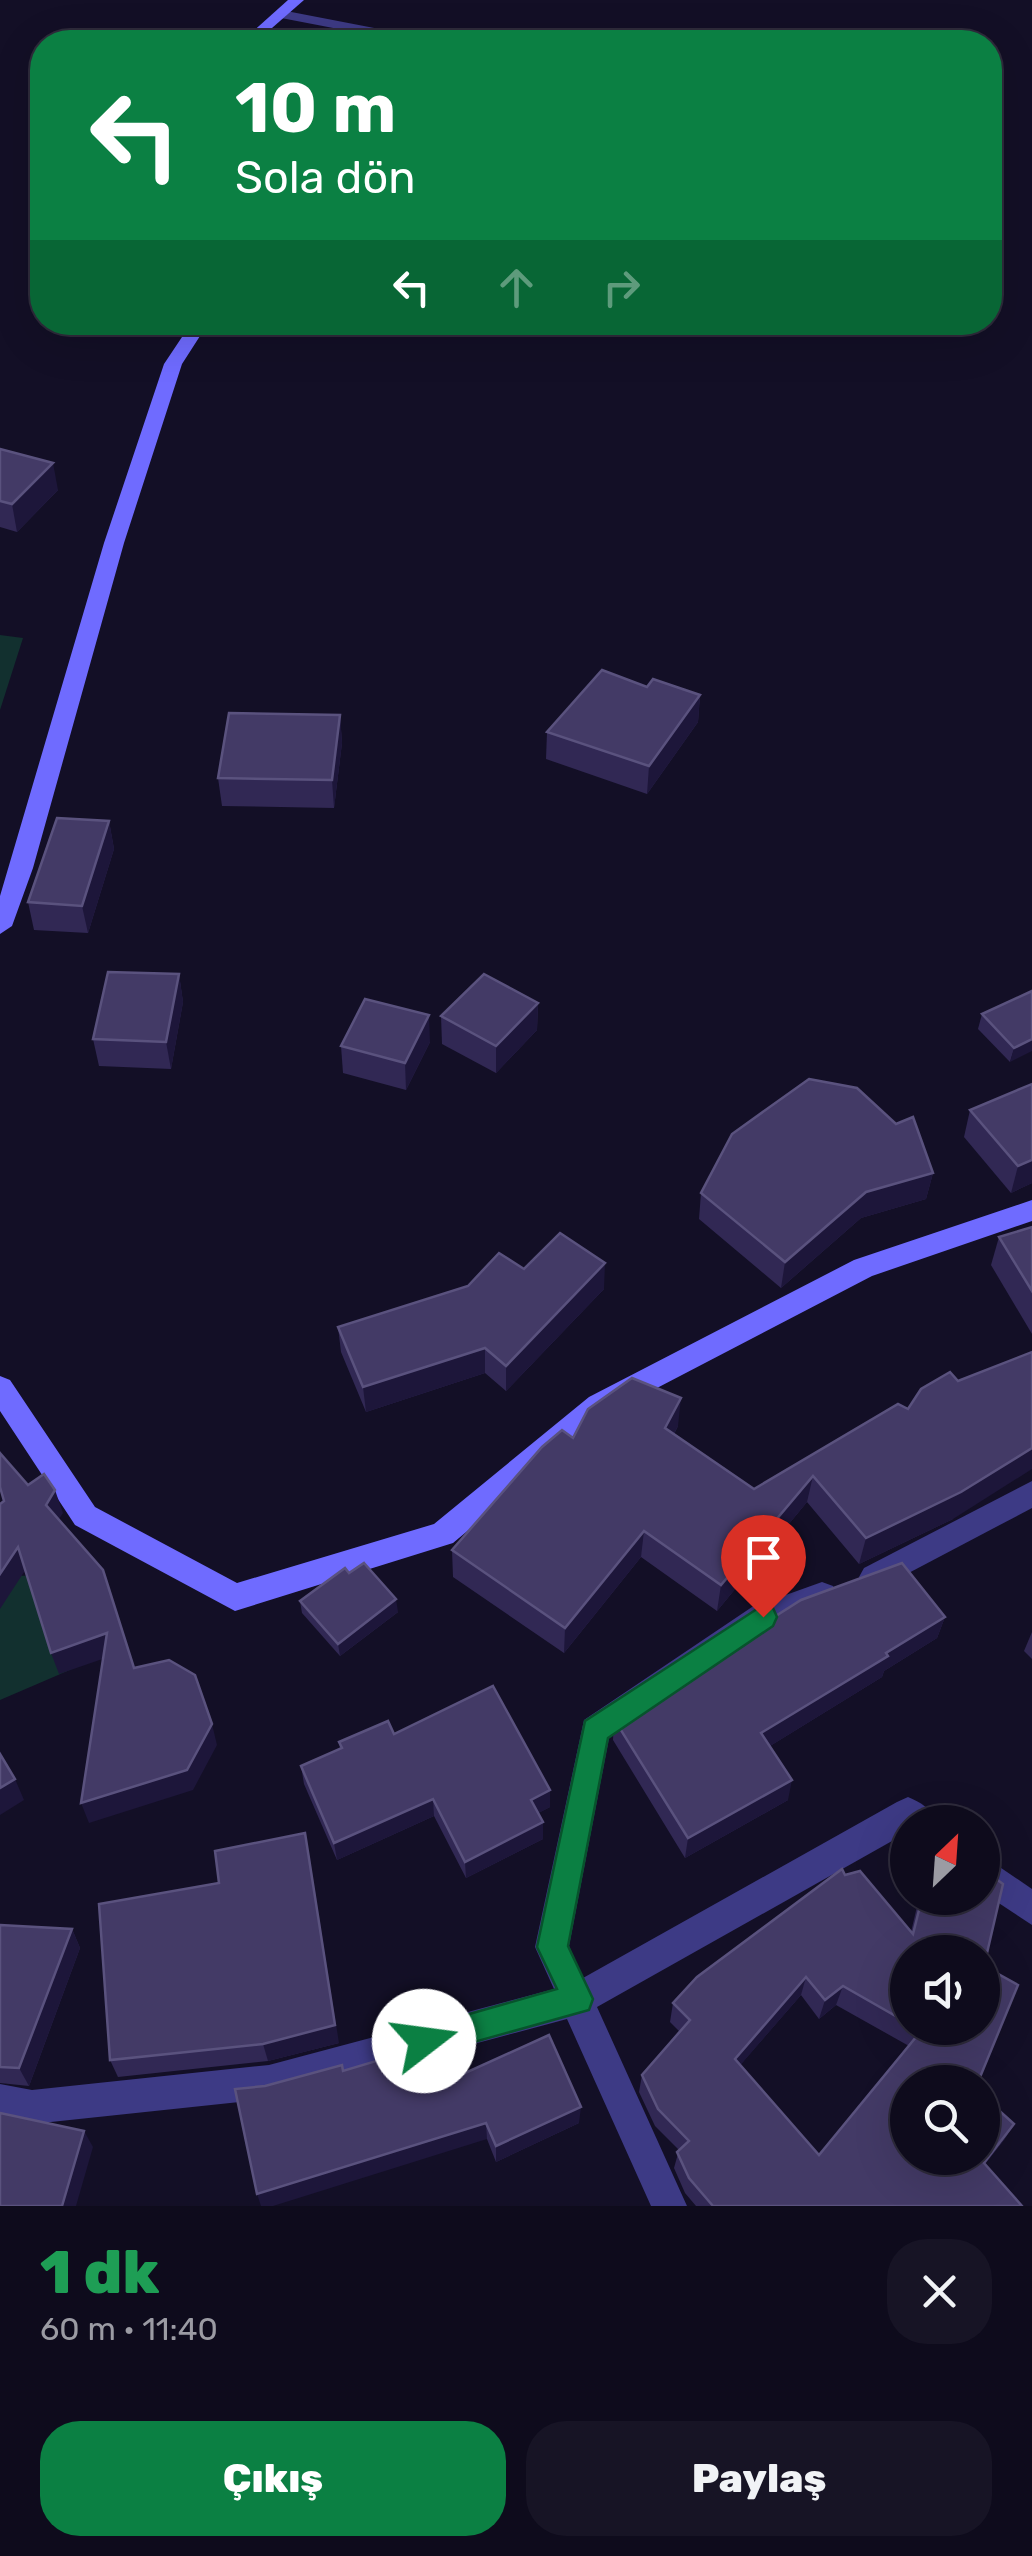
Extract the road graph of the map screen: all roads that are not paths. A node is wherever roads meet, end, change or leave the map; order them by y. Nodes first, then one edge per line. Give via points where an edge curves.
1 (297, 0) edge
2 (281, 14) junction
3 (262, 30) edge
4 (364, 30) edge
5 (192, 335) edge
6 (0, 926) edge
7 (1032, 1210) edge
8 (0, 1388) edge
9 (1032, 1494) edge
10 (890, 1823) edge
11 (1000, 1885) edge
12 (1032, 1910) edge
13 (578, 1999) junction
14 (0, 2101) edge
15 (668, 2206) edge

1 - 2 street
2 - 3 street
2 - 4 street
5 - 6 street via 173,364 114,544
7 - 8 street via 863,1268 599,1405 443,1534 236,1597 85,1516
9 - 13 street via 892,1570 763,1617 595,1730 552,1947
10 - 13 street
11 - 12 street
13 - 14 street via 270,2082 32,2106
13 - 15 street

